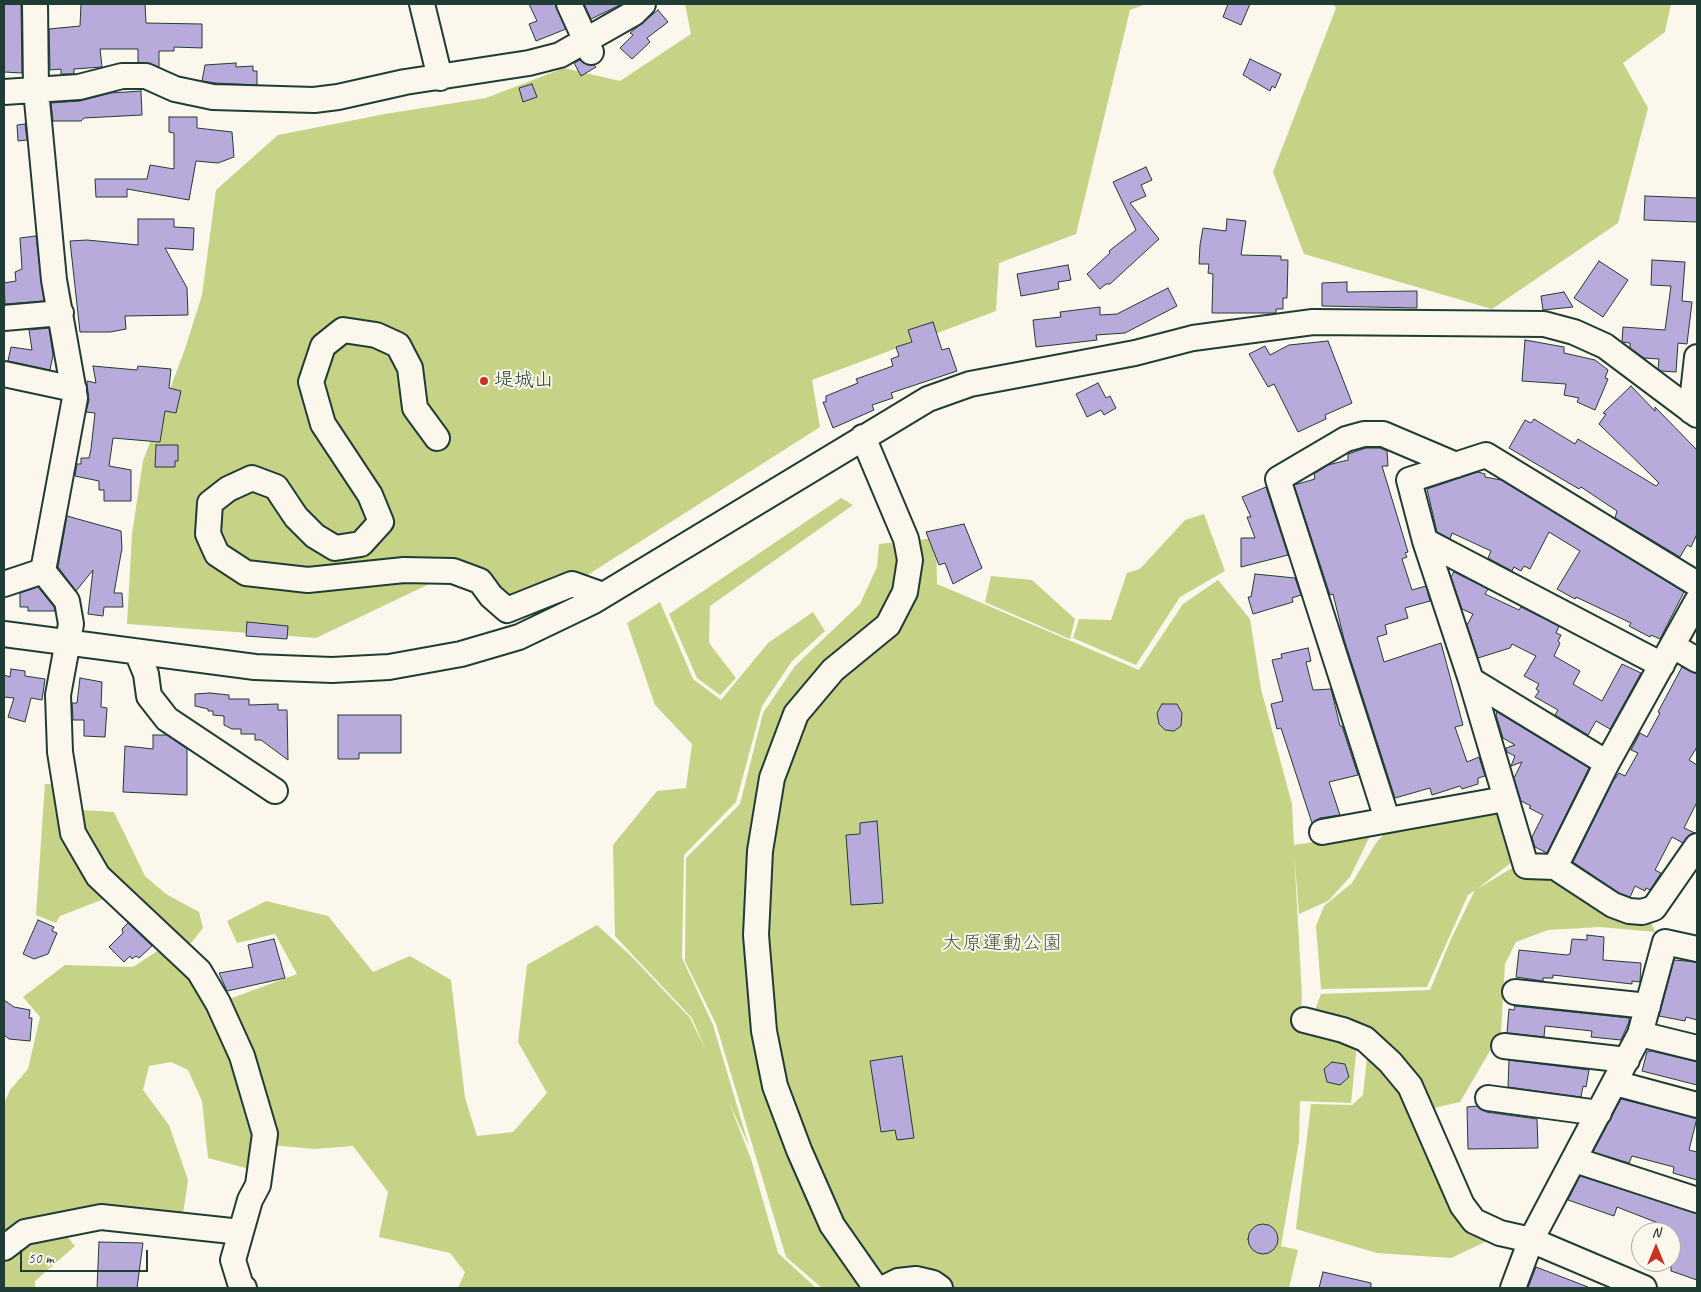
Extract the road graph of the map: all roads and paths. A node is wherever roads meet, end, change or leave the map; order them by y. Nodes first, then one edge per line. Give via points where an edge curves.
1 (35, 4) edge
2 (422, 4) edge
3 (569, 4) edge
4 (643, 4) edge
5 (588, 46) junction
6 (440, 78) junction
7 (36, 90) junction
8 (4, 92) edge
9 (61, 313) junction
10 (4, 318) edge
11 (1697, 357) edge
12 (4, 374) edge
13 (74, 389) junction
14 (1694, 413) edge
15 (437, 438) dead end
16 (863, 438) junction
17 (1456, 465) junction
18 (1425, 541) junction
19 (43, 571) junction
20 (4, 584) edge
21 (1697, 584) edge
22 (603, 595) junction
23 (1697, 601) edge
24 (4, 634) edge
25 (67, 643) junction
26 (137, 652) junction
27 (1667, 655) junction
28 (1697, 660) edge
29 (1471, 680) junction
30 (1607, 763) junction
31 (275, 792) dead end
32 (1505, 798) junction
33 (1387, 819) junction
34 (1322, 832) dead end
35 (1697, 846) edge
36 (1555, 867) junction
37 (1697, 949) edge
38 (1515, 992) dead end
39 (1648, 1006) junction
40 (1304, 1020) dead end
41 (1640, 1034) junction
42 (1504, 1046) dead end
43 (1697, 1048) edge
44 (1627, 1060) junction
45 (1615, 1083) junction
46 (1488, 1098) dead end
47 (1697, 1105) edge
48 (1599, 1113) junction
49 (1575, 1160) junction
50 (1697, 1200) edge
51 (241, 1232) junction
52 (1531, 1240) junction
53 (4, 1248) edge
54 (244, 1288) edge
55 (876, 1288) edge
56 (884, 1288) edge
57 (940, 1288) edge
58 (1513, 1288) edge
59 (1644, 1288) edge

1 - 7 street
2 - 6 street
3 - 5 street
4 - 5 street
5 - 6 street via 529,63
6 - 7 street via 314,100 214,97 175,89 146,76 122,76 79,87
7 - 8 street
7 - 9 street via 54,280
9 - 10 street
9 - 13 street
11 - 14 street
12 - 13 street
13 - 19 street
14 - 16 street via 1605,346 1574,332 1544,324 1313,322 1193,338 1135,353 970,384 928,399
15 - 22 street via 415,408 410,368 398,345 376,335 344,330 323,346 311,382 323,424 370,494 381,522 361,544 335,548 296,517 276,487 252,478 228,489 210,503 208,534 217,554 246,573 308,580 404,570 452,571 480,581 507,610 572,584
16 - 22 street
16 - 55 street via 906,539 910,560 905,592 888,625 834,670 796,714 772,778 760,851 756,935 764,1031 775,1086 832,1224
17 - 18 street via 1409,480
17 - 21 street via 1486,455
17 - 33 street via 1390,437 1364,434 1346,439 1278,479
18 - 27 street
18 - 29 street
19 - 20 street
19 - 25 street via 67,601 71,624
22 - 26 street via 519,637 461,654 389,667 332,670 255,667
23 - 27 street
24 - 25 street
25 - 26 street
25 - 51 street via 58,695 60,752 73,833 98,876 199,971 218,1003 242,1056 253,1093 265,1134 258,1185
26 - 31 street via 150,696 167,718
27 - 28 street
27 - 30 street
29 - 30 street
29 - 32 street
30 - 36 street
32 - 33 street
32 - 36 street via 1526,866
33 - 34 street
35 - 36 street via 1654,908 1642,912 1613,905
37 - 39 street via 1665,942
38 - 39 street
39 - 41 street
40 - 52 street via 1365,1039 1390,1062 1410,1086 1462,1205 1474,1221 1500,1233
41 - 43 street
41 - 44 street
42 - 44 street
44 - 45 street
45 - 47 street
45 - 48 street
46 - 48 street
48 - 49 street
49 - 50 street
49 - 52 street
51 - 53 street via 101,1217 25,1232
51 - 54 street via 233,1260 240,1286
52 - 58 street
52 - 59 street
56 - 57 street via 898,1281 916,1279

